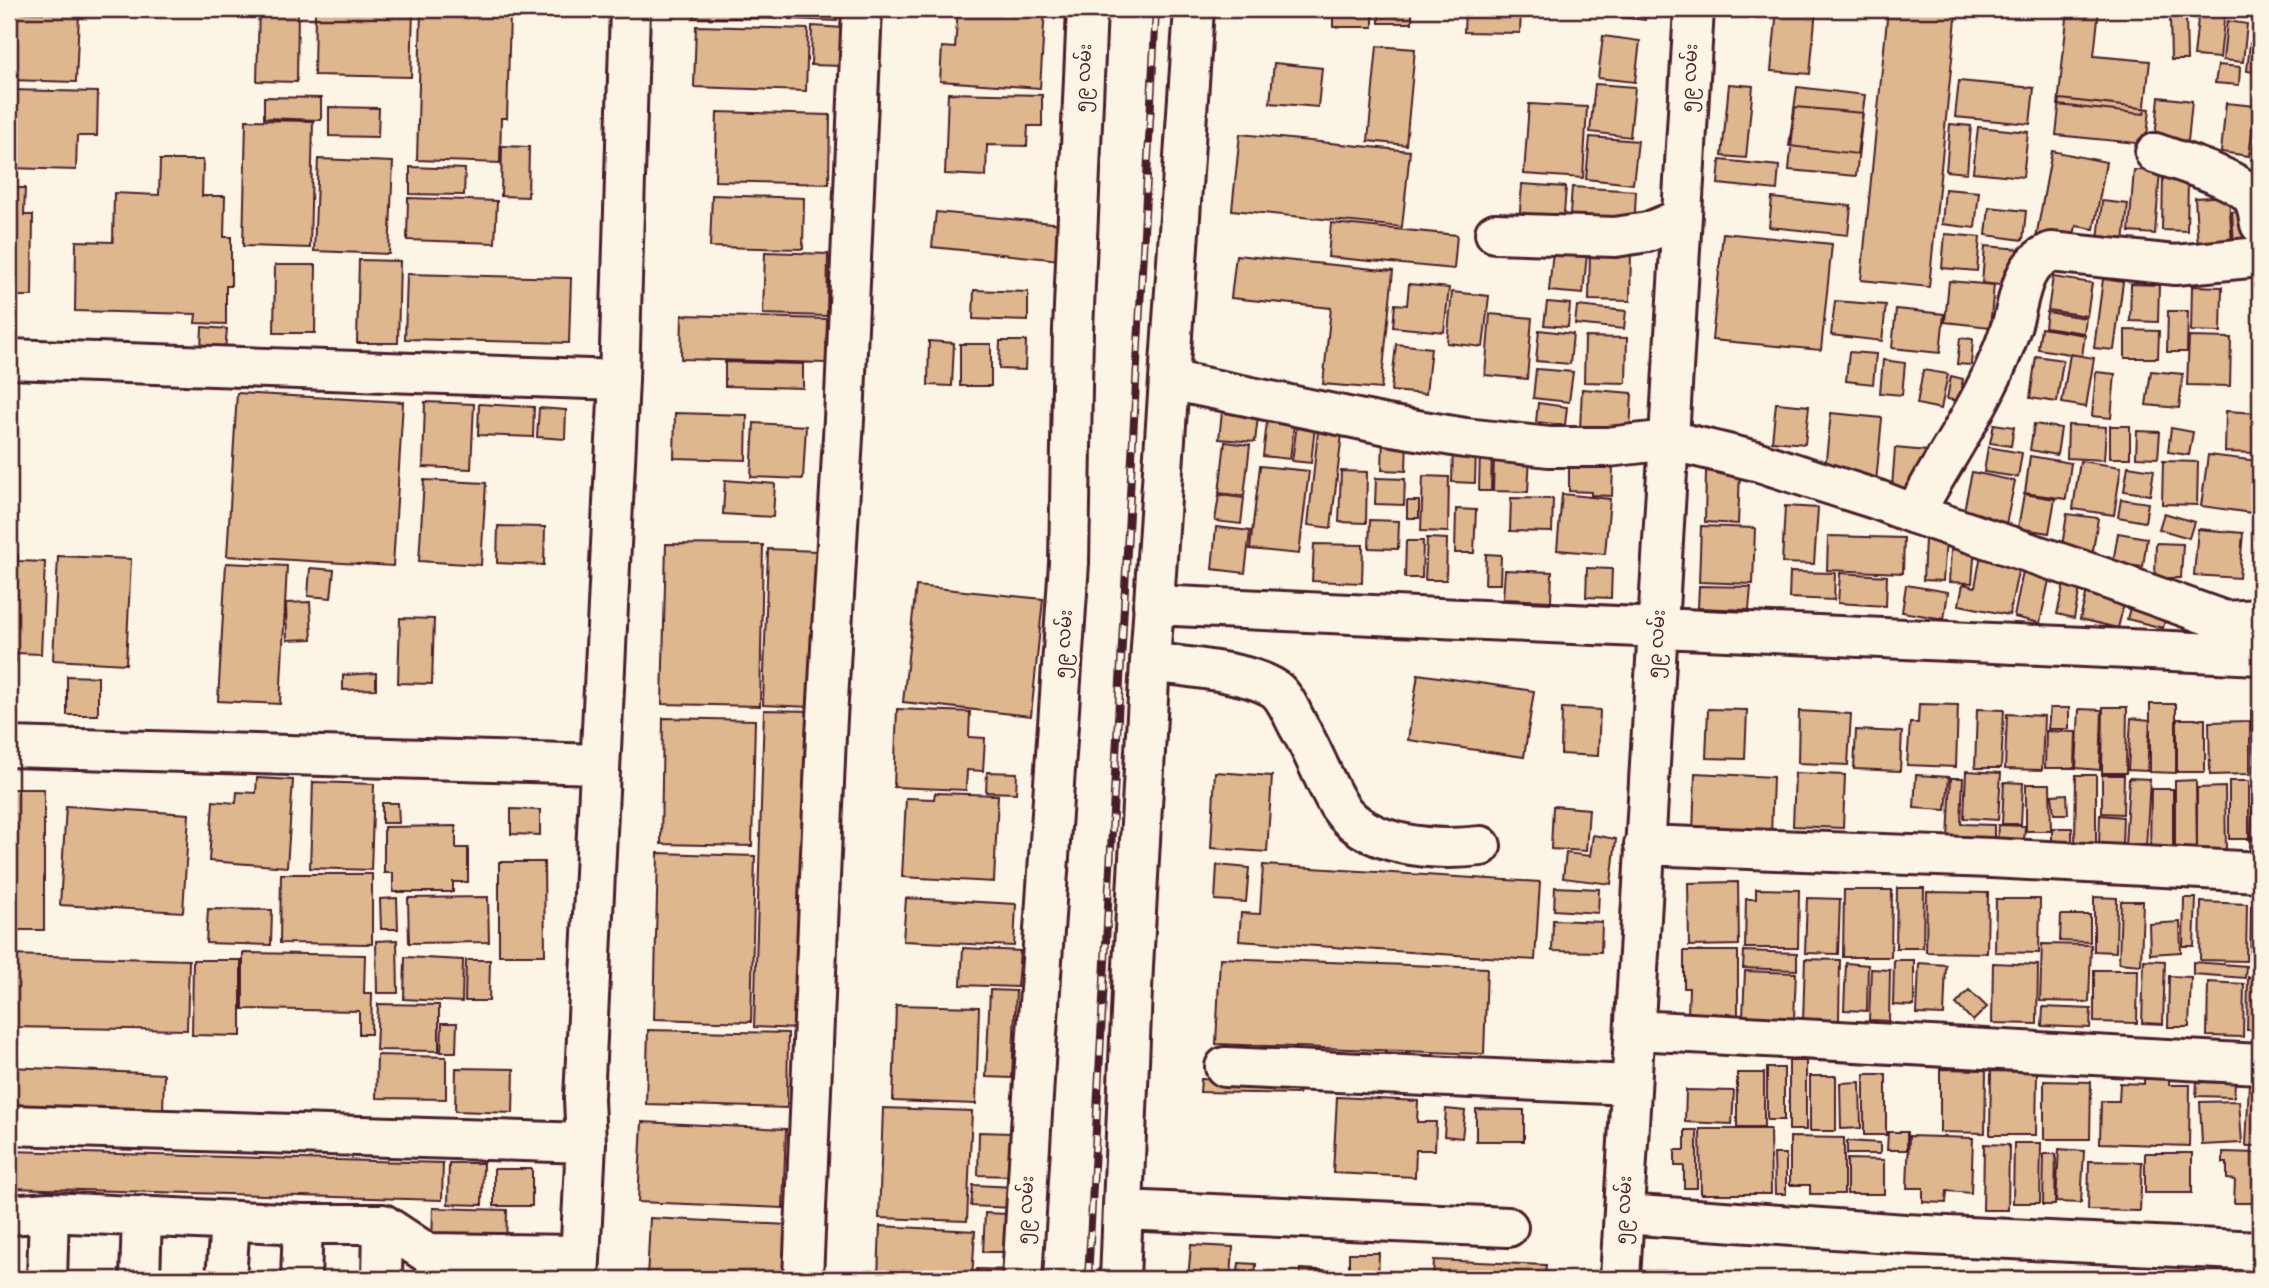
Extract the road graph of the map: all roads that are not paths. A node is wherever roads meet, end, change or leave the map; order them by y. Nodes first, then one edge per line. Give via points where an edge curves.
1 (630, 9) edge
2 (862, 9) edge
3 (1087, 9) edge
4 (1194, 9) edge
5 (1694, 9) edge
6 (2155, 153) dead end
7 (1682, 218) junction
8 (2260, 224) edge
9 (1495, 233) dead end
10 (2260, 257) edge
11 (9, 359) edge
12 (618, 380) junction
13 (1169, 380) junction
14 (1669, 440) junction
15 (1914, 514) junction
16 (1153, 605) junction
17 (1658, 628) junction
18 (2243, 637) edge
19 (1150, 662) junction
20 (9, 747) edge
21 (600, 764) junction
22 (1644, 845) junction
23 (1481, 846) dead end
24 (2260, 872) edge
25 (1635, 1030) junction
26 (2260, 1064) edge
27 (1226, 1067) dead end
28 (1631, 1085) junction
29 (9, 1125) edge
30 (586, 1143) junction
31 (1123, 1210) junction
32 (49, 1212) junction
33 (1624, 1214) junction
34 (9, 1215) edge
35 (142, 1216) junction
36 (230, 1220) junction
37 (303, 1224) junction
38 (383, 1224) junction
39 (1508, 1227) dead end
40 (2260, 1251) edge
41 (579, 1267) edge
42 (47, 1279) edge
43 (139, 1279) edge
44 (226, 1279) edge
45 (301, 1279) edge
46 (382, 1279) edge
47 (803, 1279) edge
48 (1022, 1279) edge
49 (1121, 1279) edge
50 (1620, 1279) edge

1 - 12 street
2 - 47 street
3 - 48 street, ၅၉ လမ်း via 1073,330 1069,562
4 - 13 street
5 - 7 street, ၅၉ လမ်း
6 - 8 street via 2243,189 2257,207
7 - 9 street via 1648,232 1615,237
7 - 14 street, ၅၉ လမ်း
10 - 15 street via 2175,265 2051,252 2039,258 2023,282 1998,365
11 - 12 street
12 - 21 street
13 - 14 street via 1465,438 1549,447
13 - 16 street
14 - 15 street via 1756,461
14 - 17 street, ၅၉ လမ်း
15 - 18 street via 2099,576
16 - 17 street
16 - 19 street
17 - 18 street
17 - 22 street, ၅၉ လမ်း
19 - 23 street via 1253,678 1277,690 1340,806 1358,827 1390,842 1456,849
19 - 31 street
20 - 21 street
21 - 30 street via 584,1099
22 - 24 street
22 - 25 street, ၅၉ လမ်း
25 - 26 street
25 - 28 street, ၅၉ လမ်း
27 - 28 street
28 - 33 street, ၅၉ လမ်း
29 - 30 street
30 - 41 street
31 - 39 street
31 - 49 street
32 - 34 street
32 - 35 street
32 - 42 street
33 - 40 street via 1905,1234
33 - 50 street, ၅၉ လမ်း
35 - 36 street
35 - 43 street
36 - 37 street
36 - 44 street
37 - 38 street
37 - 45 street
38 - 41 street via 427,1253
38 - 46 street

